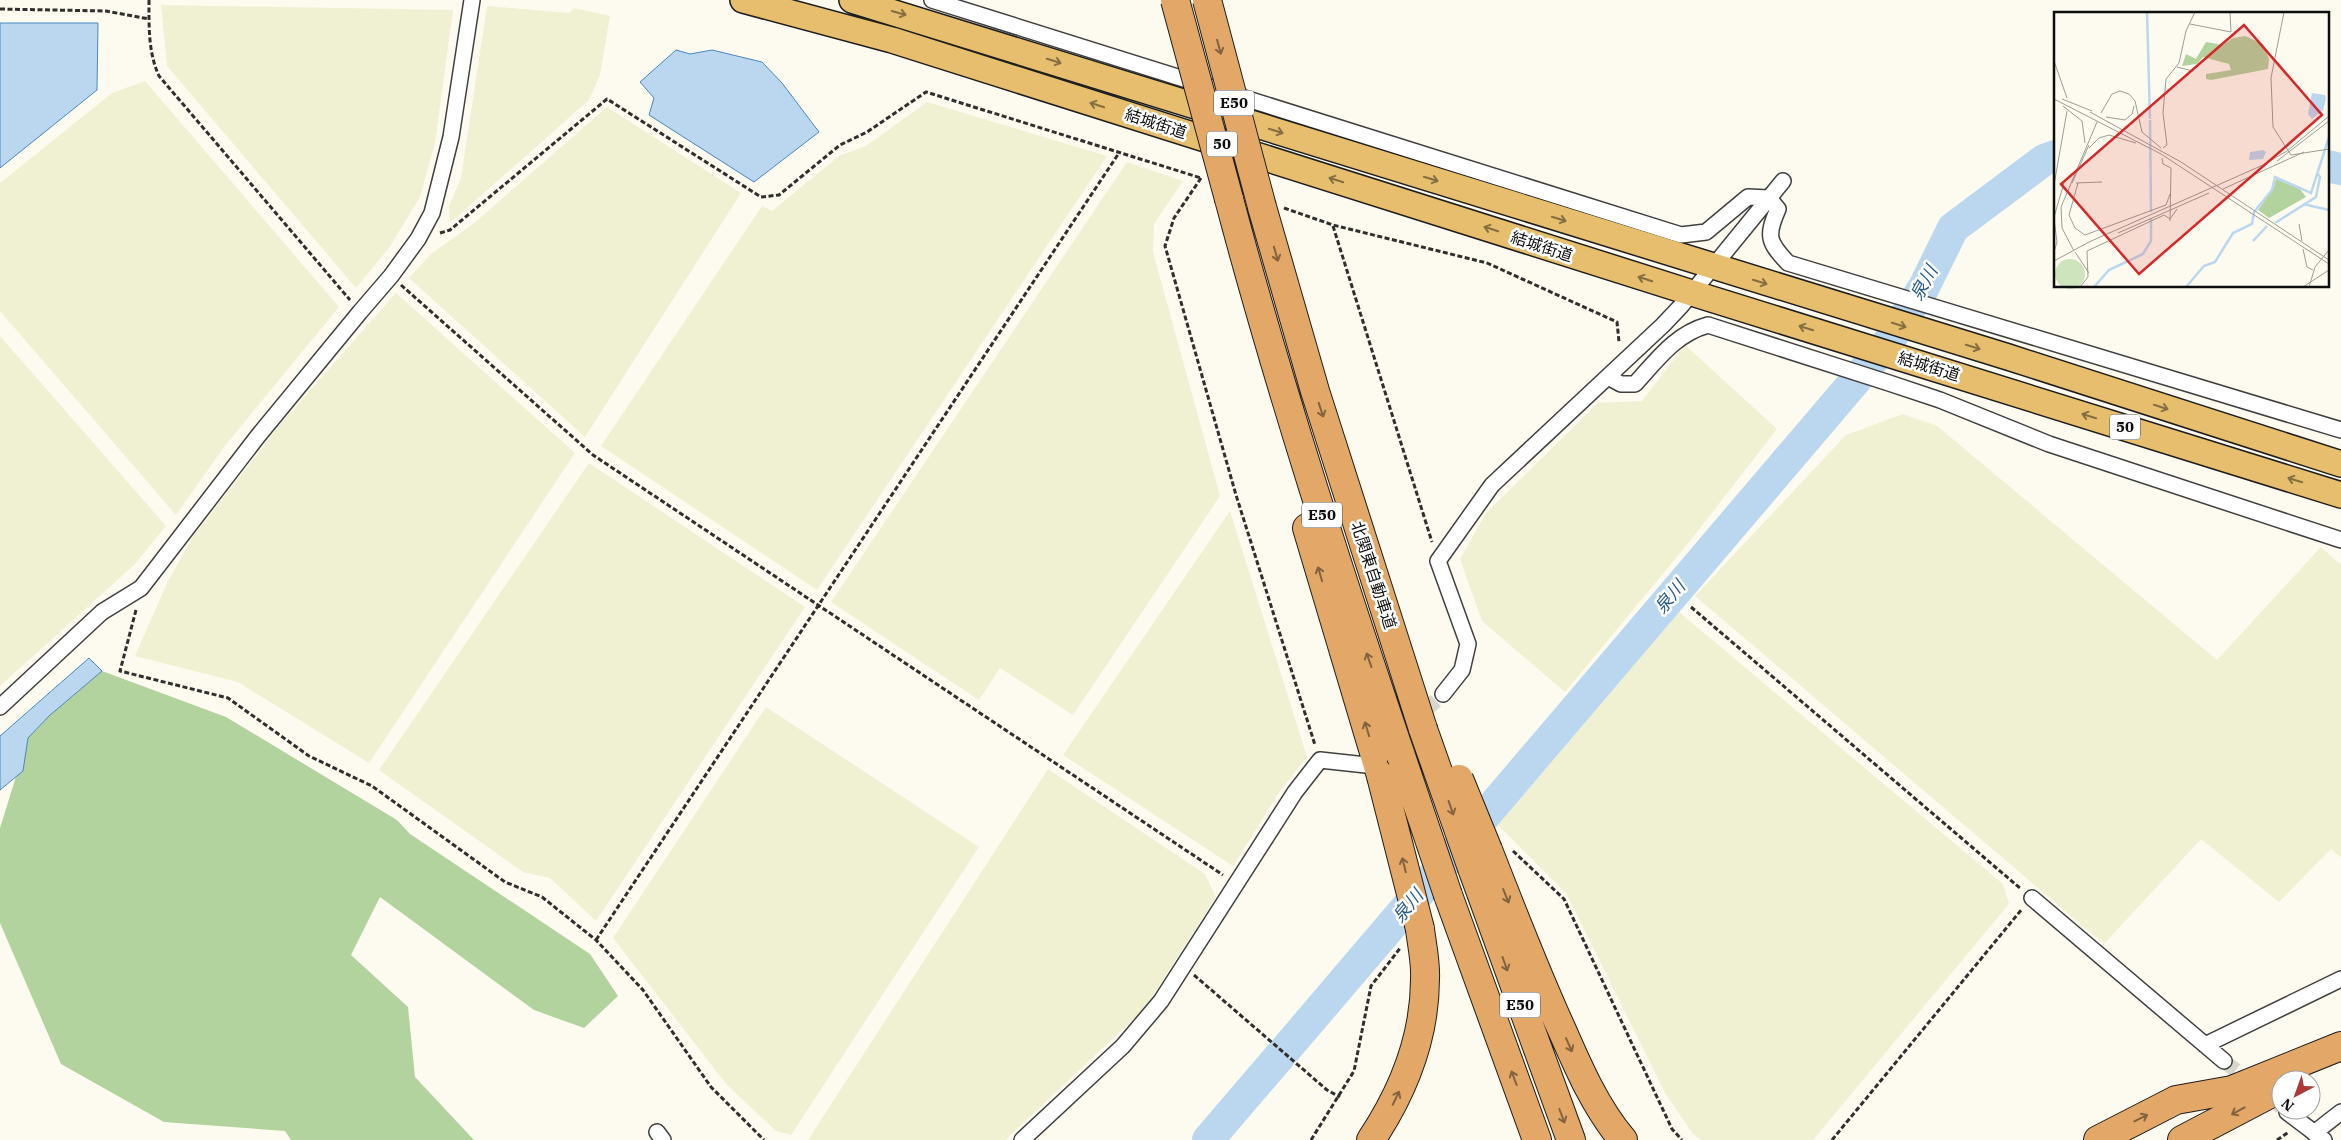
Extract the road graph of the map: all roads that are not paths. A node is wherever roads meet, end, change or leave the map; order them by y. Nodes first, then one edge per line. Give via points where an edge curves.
1 (472, 0) edge
2 (743, 0) edge
3 (852, 0) edge
4 (932, 0) edge
5 (1175, 0) edge
6 (1207, 0) edge
7 (1783, 181) dead end
8 (1769, 198) junction
9 (1713, 267) junction
10 (1248, 273) junction
11 (1692, 293) junction
12 (2015, 331) junction
13 (2008, 357) junction
14 (2139, 368) junction
15 (1608, 377) junction
16 (2132, 397) junction
17 (2341, 430) edge
18 (2341, 464) edge
19 (2341, 495) edge
20 (2341, 540) edge
21 (0, 707) edge
22 (1434, 713) junction
23 (1374, 770) junction
24 (1480, 859) junction
25 (2032, 898) road end
26 (2341, 979) edge
27 (2205, 1045) junction
28 (2341, 1046) edge
29 (2224, 1061) tunnel mouth
30 (2341, 1064) edge
31 (2321, 1072) edge
32 (2271, 1105) edge
33 (2341, 1112) edge
34 (2303, 1120) edge
35 (2319, 1136) edge
36 (1022, 1140) edge
37 (1371, 1140) edge
38 (1537, 1140) edge
39 (1571, 1140) edge
40 (1623, 1140) edge
41 (2098, 1140) edge
42 (2182, 1140) edge

1 - 21 street via 451,137 432,212 418,240 392,276 258,436 141,588 102,612
11 -> 2 highway, 結城街道 / 50 via 892,40
3 -> 9 highway, 結城街道 / 50
4 - 8 street via 1681,235 1706,232 1748,197
5 - 10 highway, 北関東自動車道 / E50, bridge
6 -> 22 highway, 北関東自動車道 / E50, bridge via 1315,391 1354,510
7 - 8 street
8 - 9 street
8 - 12 street via 1778,209 1770,229 1772,246 1788,263
9 - 11 street
9 -> 13 highway, 結城街道 / 50
23 -> 10 highway via 1312,547
38 -> 10 highway, 北関東自動車道 / E50, bridge via 1448,895 1330,544
11 - 15 street via 1663,326
19 -> 11 highway, 結城街道 / 50
12 - 13 street
12 - 14 street
13 - 16 highway, 結城街道 / 50
14 - 16 street
14 - 17 street
15 - 20 street via 1621,384 1635,384 1676,340 1691,330 1708,326 1940,400 2049,444
15 - 22 street via 1492,485 1438,561 1468,644 1462,670
16 -> 18 highway, 結城街道 / 50
22 -> 24 highway, 北関東自動車道 / E50, bridge
23 - 36 street via 1320,760 1294,792 1162,1000 1123,1046
37 -> 23 highway, bridge via 1394,1104 1412,1059 1426,978 1420,929
24 -> 39 highway, 北関東自動車道 / E50
24 -> 40 highway via 1578,1066 1599,1106
25 - 27 street
26 - 27 street
27 - 29 street
41 -> 28 highway via 2176,1100 2232,1090
30 - 31 highway
32 -> 42 highway
33 - 35 street
34 - 35 street

